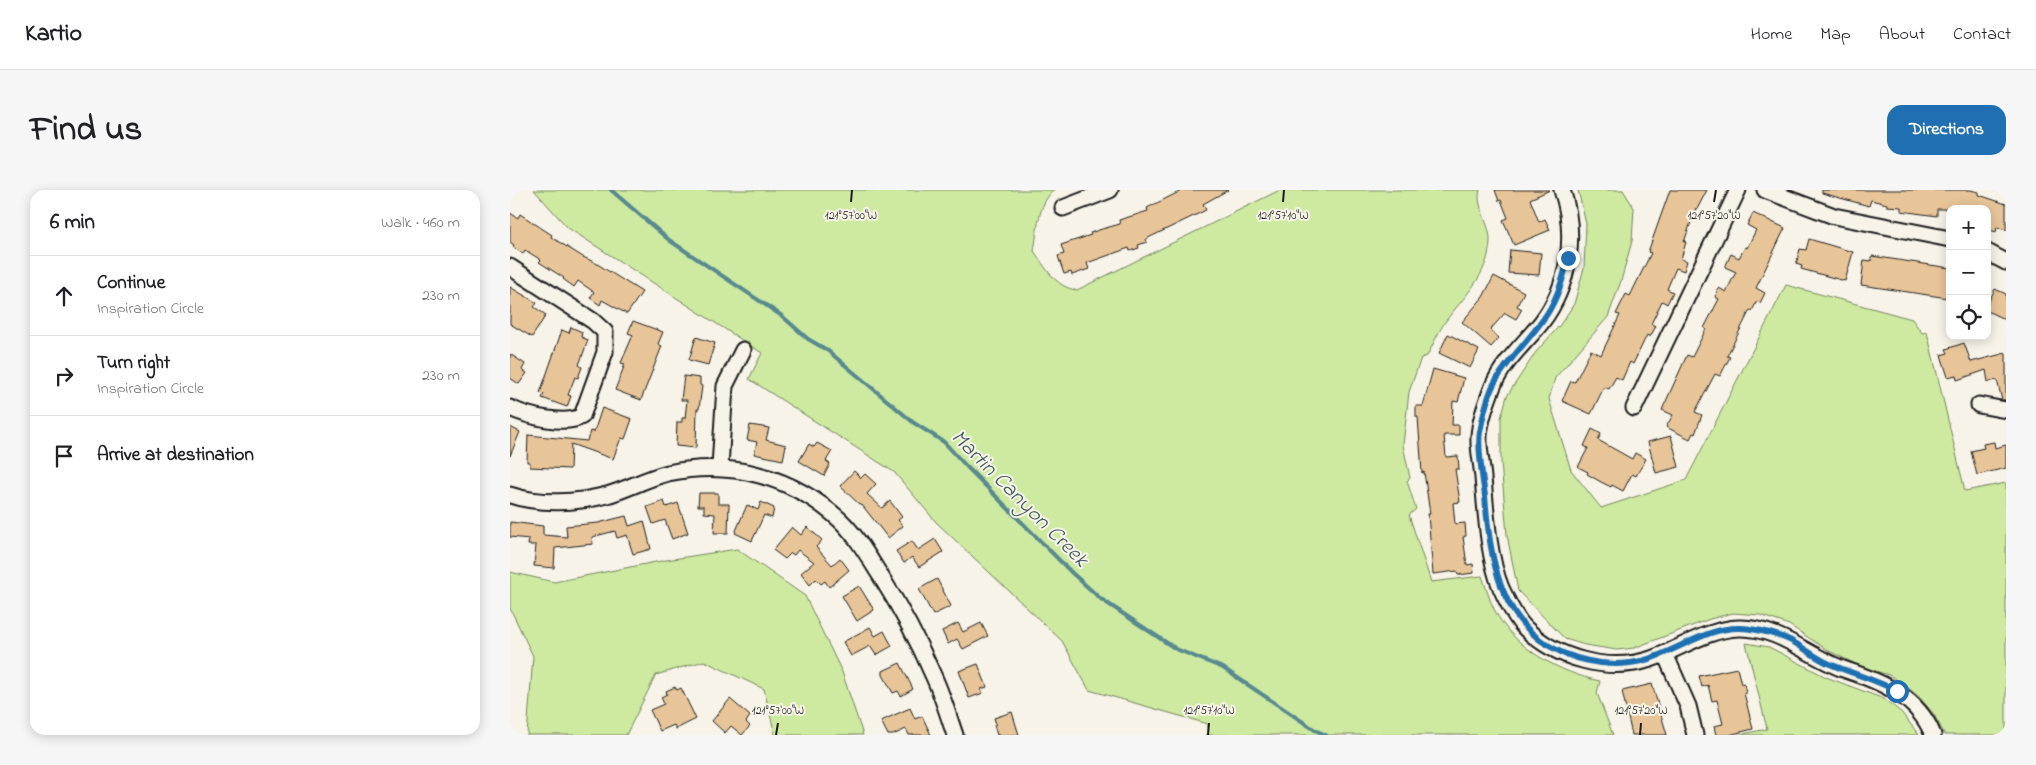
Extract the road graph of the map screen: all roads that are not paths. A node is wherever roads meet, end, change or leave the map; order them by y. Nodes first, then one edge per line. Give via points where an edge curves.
1 (1110, 190) edge
2 (1562, 190) edge
3 (1738, 190) edge
4 (1765, 190) edge
5 (1063, 208) dead end
6 (1946, 238) edge
7 (1991, 254) edge
8 (2006, 262) edge
9 (510, 267) edge
10 (743, 350) dead end
11 (1979, 404) dead end
12 (510, 408) edge
13 (1634, 408) dead end
14 (2006, 410) edge
15 (720, 467) junction
16 (510, 495) edge
17 (1665, 654) junction
18 (955, 735) edge
19 (1695, 735) edge
20 (1933, 735) edge

1 - 5 street
2 - 17 street via 1571,232 1564,278 1543,320 1494,384 1479,435 1488,536 1500,587 1524,627 1538,639 1566,654 1596,663 1631,663
3 - 13 street
4 - 6 street via 1834,216
7 - 8 street
9 - 12 street via 593,321 605,332 606,352 582,416 574,421
10 - 15 street via 725,386
11 - 14 street
15 - 16 street via 664,474 582,500 552,501
15 - 18 street via 759,474 785,485 840,520 863,548 905,616 934,676
17 - 19 street via 1688,706
17 - 20 street via 1716,631 1740,628 1764,632 1793,642 1829,664 1897,691 1922,715

